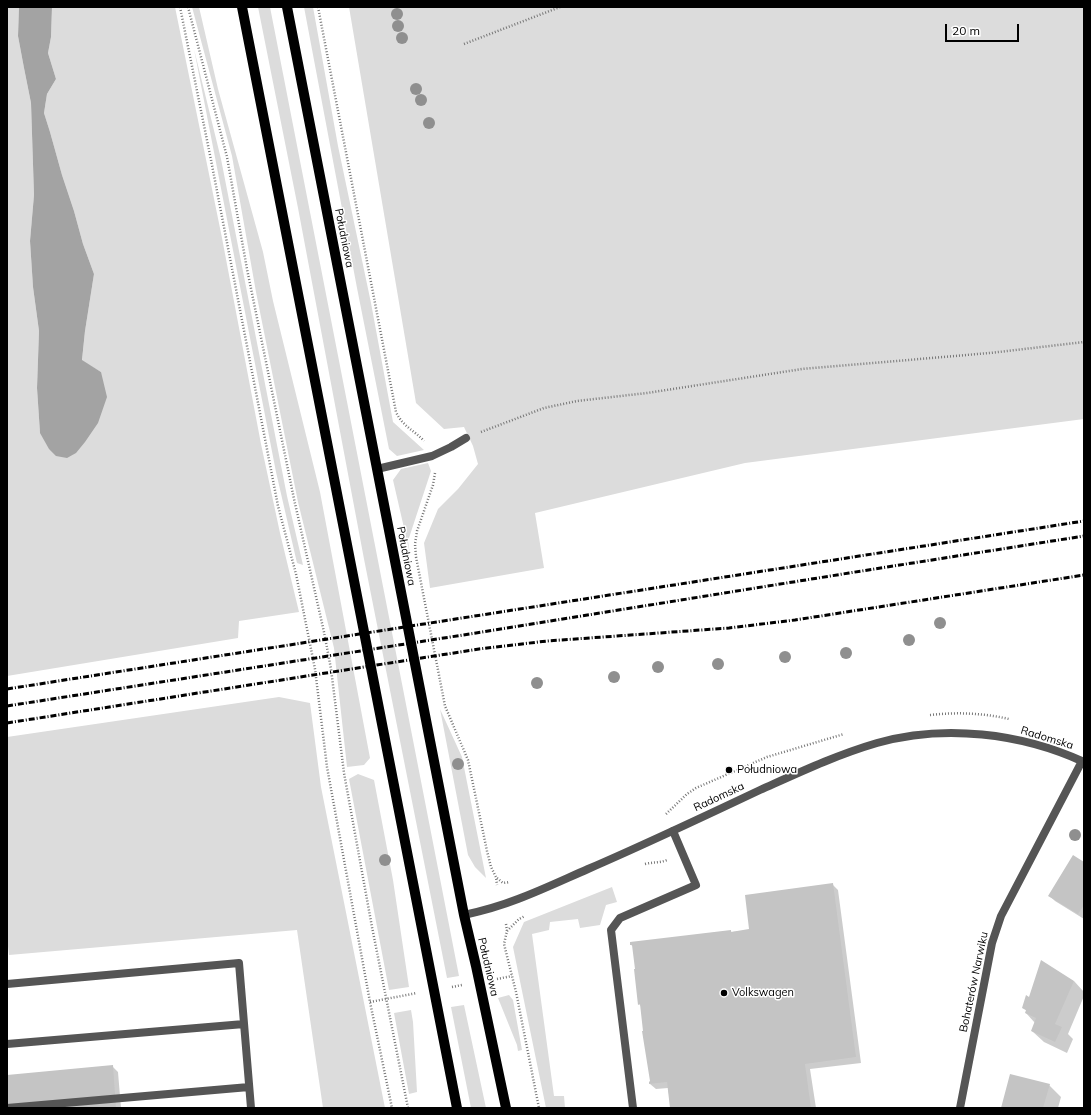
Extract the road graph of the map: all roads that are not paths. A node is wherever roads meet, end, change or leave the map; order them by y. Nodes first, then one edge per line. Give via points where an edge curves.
1 (242, 7) edge
2 (287, 7) edge
3 (466, 438) road end
4 (377, 469) junction
5 (1083, 762) edge
6 (673, 831) junction
7 (464, 915) junction
8 (7, 984) edge
9 (244, 1024) junction
10 (7, 1044) edge
11 (249, 1087) junction
12 (7, 1108) edge
13 (251, 1108) edge
14 (457, 1108) edge
15 (506, 1108) edge
16 (633, 1108) edge
17 (960, 1108) edge

1 - 14 main road
2 - 4 main road, Południowa
3 - 4 street via 432,456
4 - 7 main road, Południowa
5 - 6 street, Radomska via 1035,744 992,735 961,733 907,736 878,743 813,766
5 - 17 street, Bohaterów Narwiku via 1001,916 992,943
6 - 7 street, Radomska via 518,899
6 - 16 street via 696,885 620,918 611,930
7 - 15 main road, Południowa
8 - 9 street via 239,963
9 - 10 street
9 - 11 street
11 - 12 street
11 - 13 street

